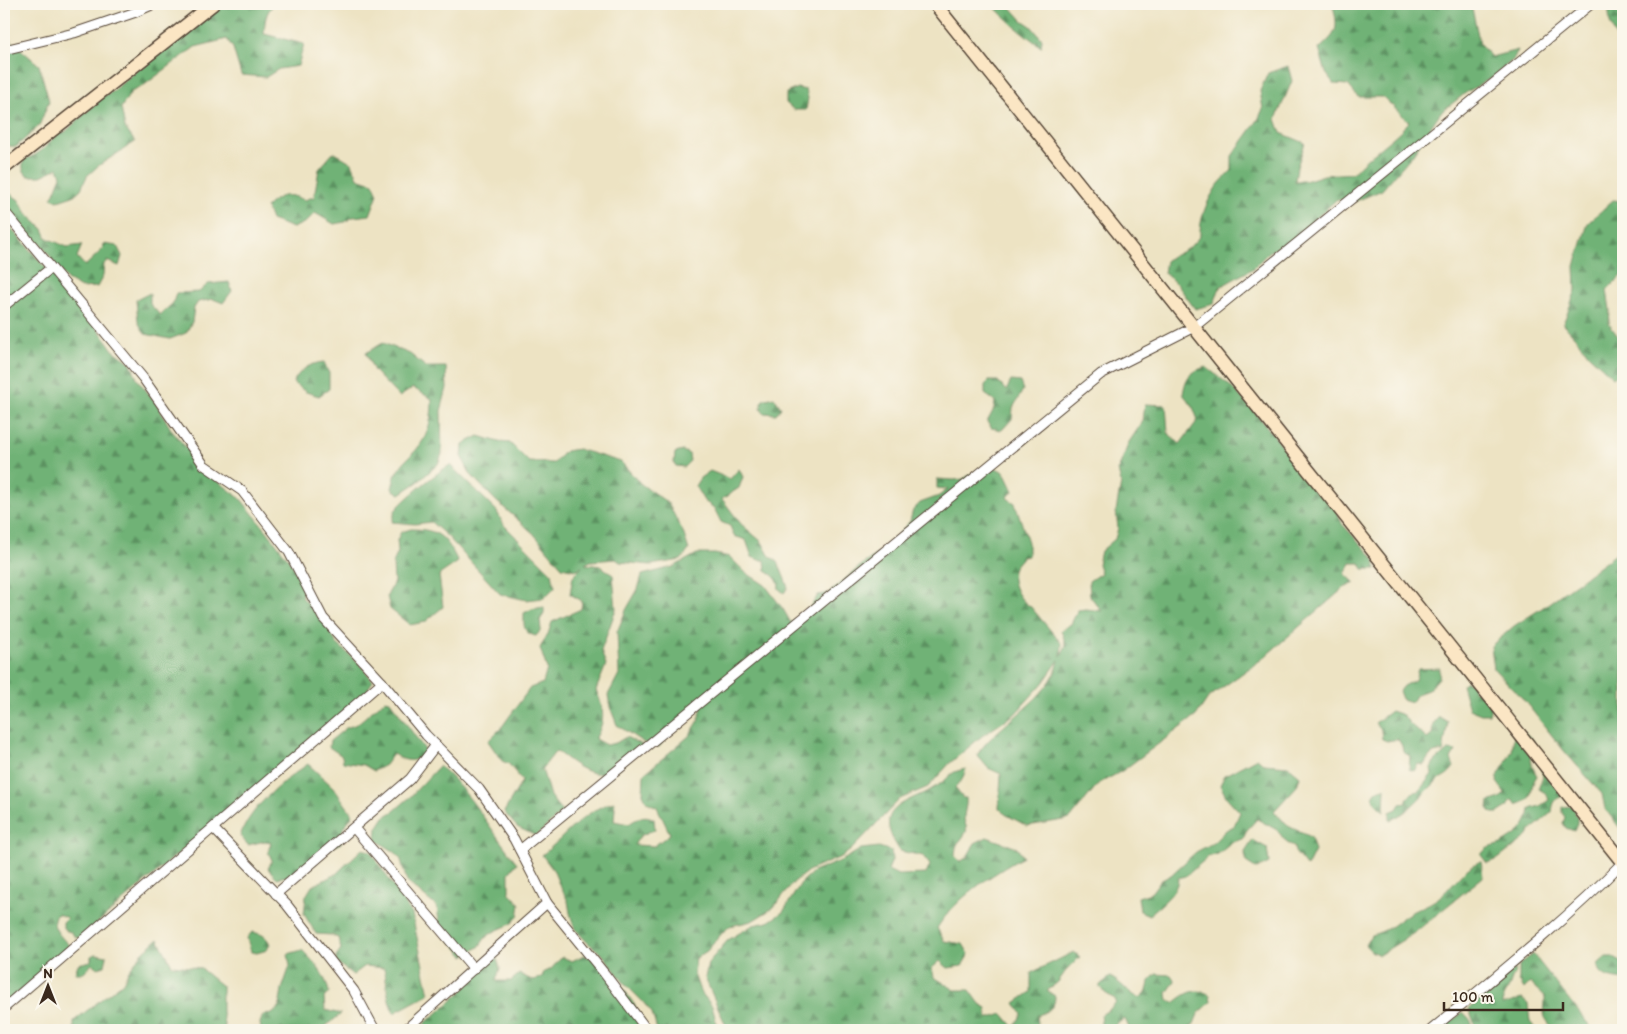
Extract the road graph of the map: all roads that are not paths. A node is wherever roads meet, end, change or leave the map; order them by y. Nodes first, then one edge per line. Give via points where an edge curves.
1 (154, 4) edge
2 (212, 4) edge
3 (934, 4) edge
4 (1590, 4) edge
5 (4, 50) edge
6 (4, 168) edge
7 (4, 211) edge
8 (51, 268) junction
9 (4, 306) edge
10 (1194, 327) junction
11 (382, 682) junction
12 (436, 745) junction
13 (213, 828) junction
14 (354, 828) junction
15 (520, 850) junction
16 (1623, 862) edge
17 (276, 894) junction
18 (547, 904) junction
19 (474, 969) junction
20 (4, 1008) edge
21 (375, 1030) edge
22 (405, 1030) edge
23 (647, 1030) edge
24 (1431, 1030) edge

1 - 5 street via 74,34
2 - 6 street
3 - 10 street
4 - 10 street
7 - 8 street
8 - 9 street
8 - 11 street via 143,378 204,465 242,492 289,552 323,618
10 - 15 street via 1100,374
10 - 16 street
11 - 12 street
11 - 13 street
12 - 14 street via 410,779
12 - 15 street via 479,789
13 - 17 street
13 - 20 street
14 - 17 street
14 - 19 street
15 - 18 street
16 - 24 street via 1587,899
17 - 21 street via 354,991
18 - 19 street
18 - 23 street
19 - 22 street

